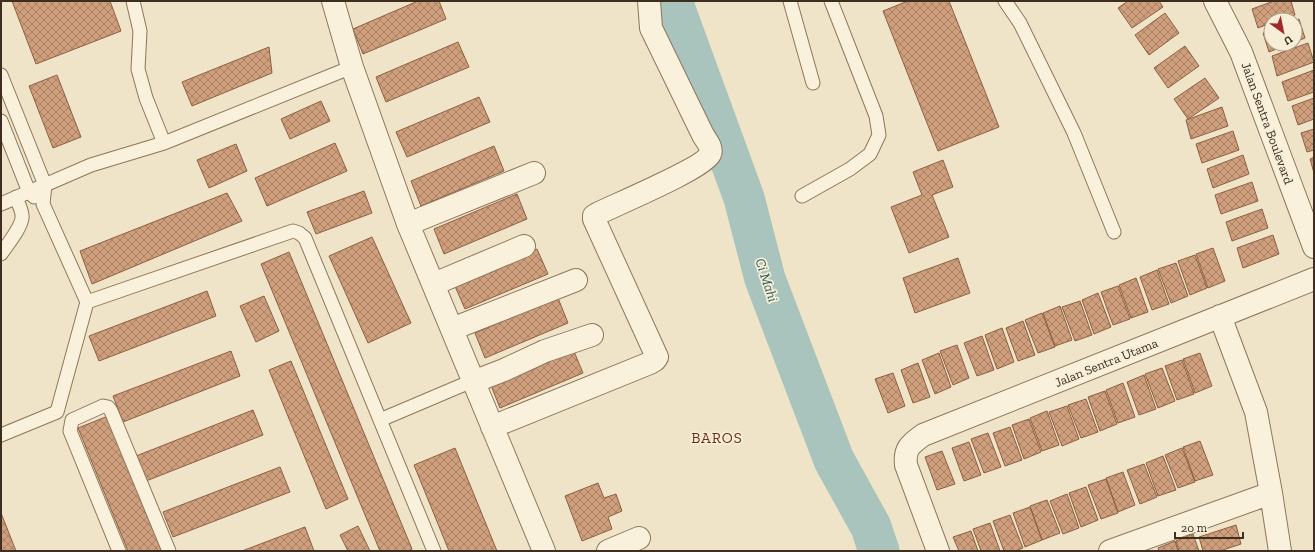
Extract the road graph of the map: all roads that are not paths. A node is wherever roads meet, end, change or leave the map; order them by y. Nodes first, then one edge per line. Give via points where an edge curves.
1 (133, 1) edge
2 (333, 1) edge
3 (649, 1) edge
4 (790, 1) edge
5 (831, 1) edge
6 (1005, 1) edge
7 (1215, 1) edge
8 (352, 67) junction
9 (1, 74) edge
10 (813, 83) dead end
11 (1, 121) edge
12 (164, 143) junction
13 (534, 173) dead end
14 (46, 185) junction
15 (29, 192) junction
16 (802, 196) dead end
17 (16, 197) junction
18 (1, 204) edge
19 (43, 204) junction
20 (408, 224) junction
21 (1114, 232) dead end
22 (524, 246) dead end
23 (1314, 247) edge
24 (1, 254) edge
25 (1314, 279) edge
26 (576, 280) dead end
27 (434, 284) junction
28 (87, 302) junction
29 (1220, 316) junction
30 (452, 329) junction
31 (592, 335) dead end
32 (473, 382) junction
33 (56, 412) junction
34 (72, 420) junction
35 (380, 420) junction
36 (492, 427) junction
37 (1, 435) edge
38 (1271, 493) junction
39 (639, 538) dead end
40 (120, 551) edge
41 (169, 551) edge
42 (434, 551) edge
43 (544, 551) edge
44 (608, 551) edge
45 (938, 551) edge
46 (1110, 551) edge
47 (1280, 551) edge

1 - 12 lane via 140,31 138,69 146,98
2 - 8 street
3 - 36 street via 651,28 711,152 676,177 597,214 594,219 657,357 650,363
4 - 10 lane
5 - 16 lane via 876,116 879,135 870,154 850,169
6 - 21 lane via 1020,24 1074,133
7 - 23 street, Jalan Sentra Boulevard via 1241,52
8 - 12 lane
8 - 20 street
9 - 14 lane
11 - 15 lane
12 - 14 lane via 91,165
13 - 20 street
14 - 15 lane
14 - 19 lane
15 - 17 lane
15 - 19 lane
17 - 18 lane
17 - 24 lane via 22,219
19 - 28 lane
20 - 27 street
22 - 27 street
25 - 29 street, Jalan Sentra Utama
26 - 30 street
27 - 30 street
28 - 33 lane
28 - 35 lane via 293,232 299,233 305,238
29 - 38 street via 1256,412
29 - 45 street, Jalan Sentra Utama via 924,435 911,444 905,455 906,465
30 - 32 street
31 - 32 street via 546,351
32 - 35 lane
32 - 36 street
33 - 34 lane
33 - 37 lane
34 - 40 lane via 72,435
34 - 41 lane via 103,406 111,411
35 - 42 lane
36 - 43 street
38 - 46 street
38 - 47 street
39 - 44 street

